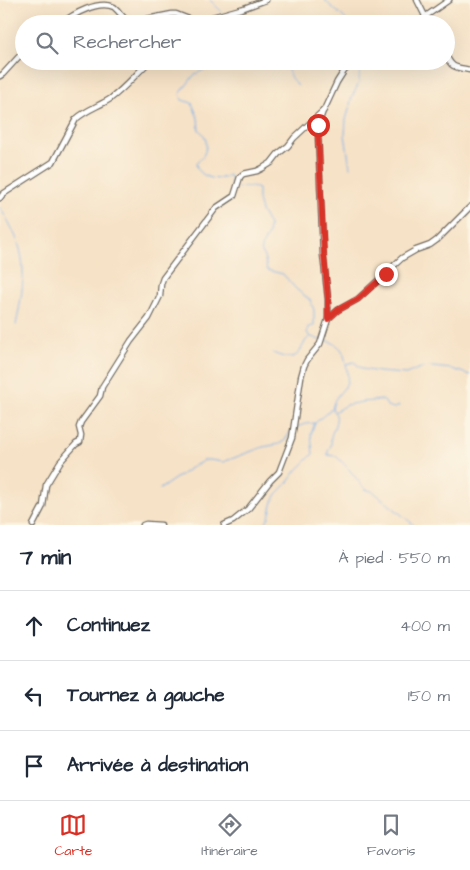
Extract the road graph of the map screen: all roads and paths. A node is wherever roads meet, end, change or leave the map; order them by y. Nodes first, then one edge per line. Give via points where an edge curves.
1 (266, 0) edge
2 (417, 0) edge
3 (449, 0) edge
4 (72, 15) edge
5 (121, 15) edge
6 (219, 15) edge
7 (425, 15) edge
8 (427, 15) edge
9 (15, 61) edge
10 (455, 67) edge
11 (140, 70) edge
12 (346, 70) edge
13 (470, 70) edge
14 (0, 76) edge
15 (324, 110) junction
16 (0, 198) edge
17 (470, 207) edge
18 (328, 319) junction
19 (33, 525) edge
20 (143, 525) edge
21 (161, 525) edge
22 (224, 525) edge

1 - 6 street
2 - 7 street
3 - 8 street
4 - 5 street via 98,4 112,6
9 - 14 street
10 - 13 street
11 - 16 street via 110,99 76,119 52,162
12 - 15 street
15 - 18 street via 318,134
15 - 19 street via 270,163 240,177 234,196 216,208 163,278 160,296 148,318 102,387 100,396 80,422 80,442 60,462 46,485 43,506
17 - 18 street via 437,240 402,258 358,299
18 - 22 street via 320,344 304,366 292,438 279,472 248,509
20 - 21 street

